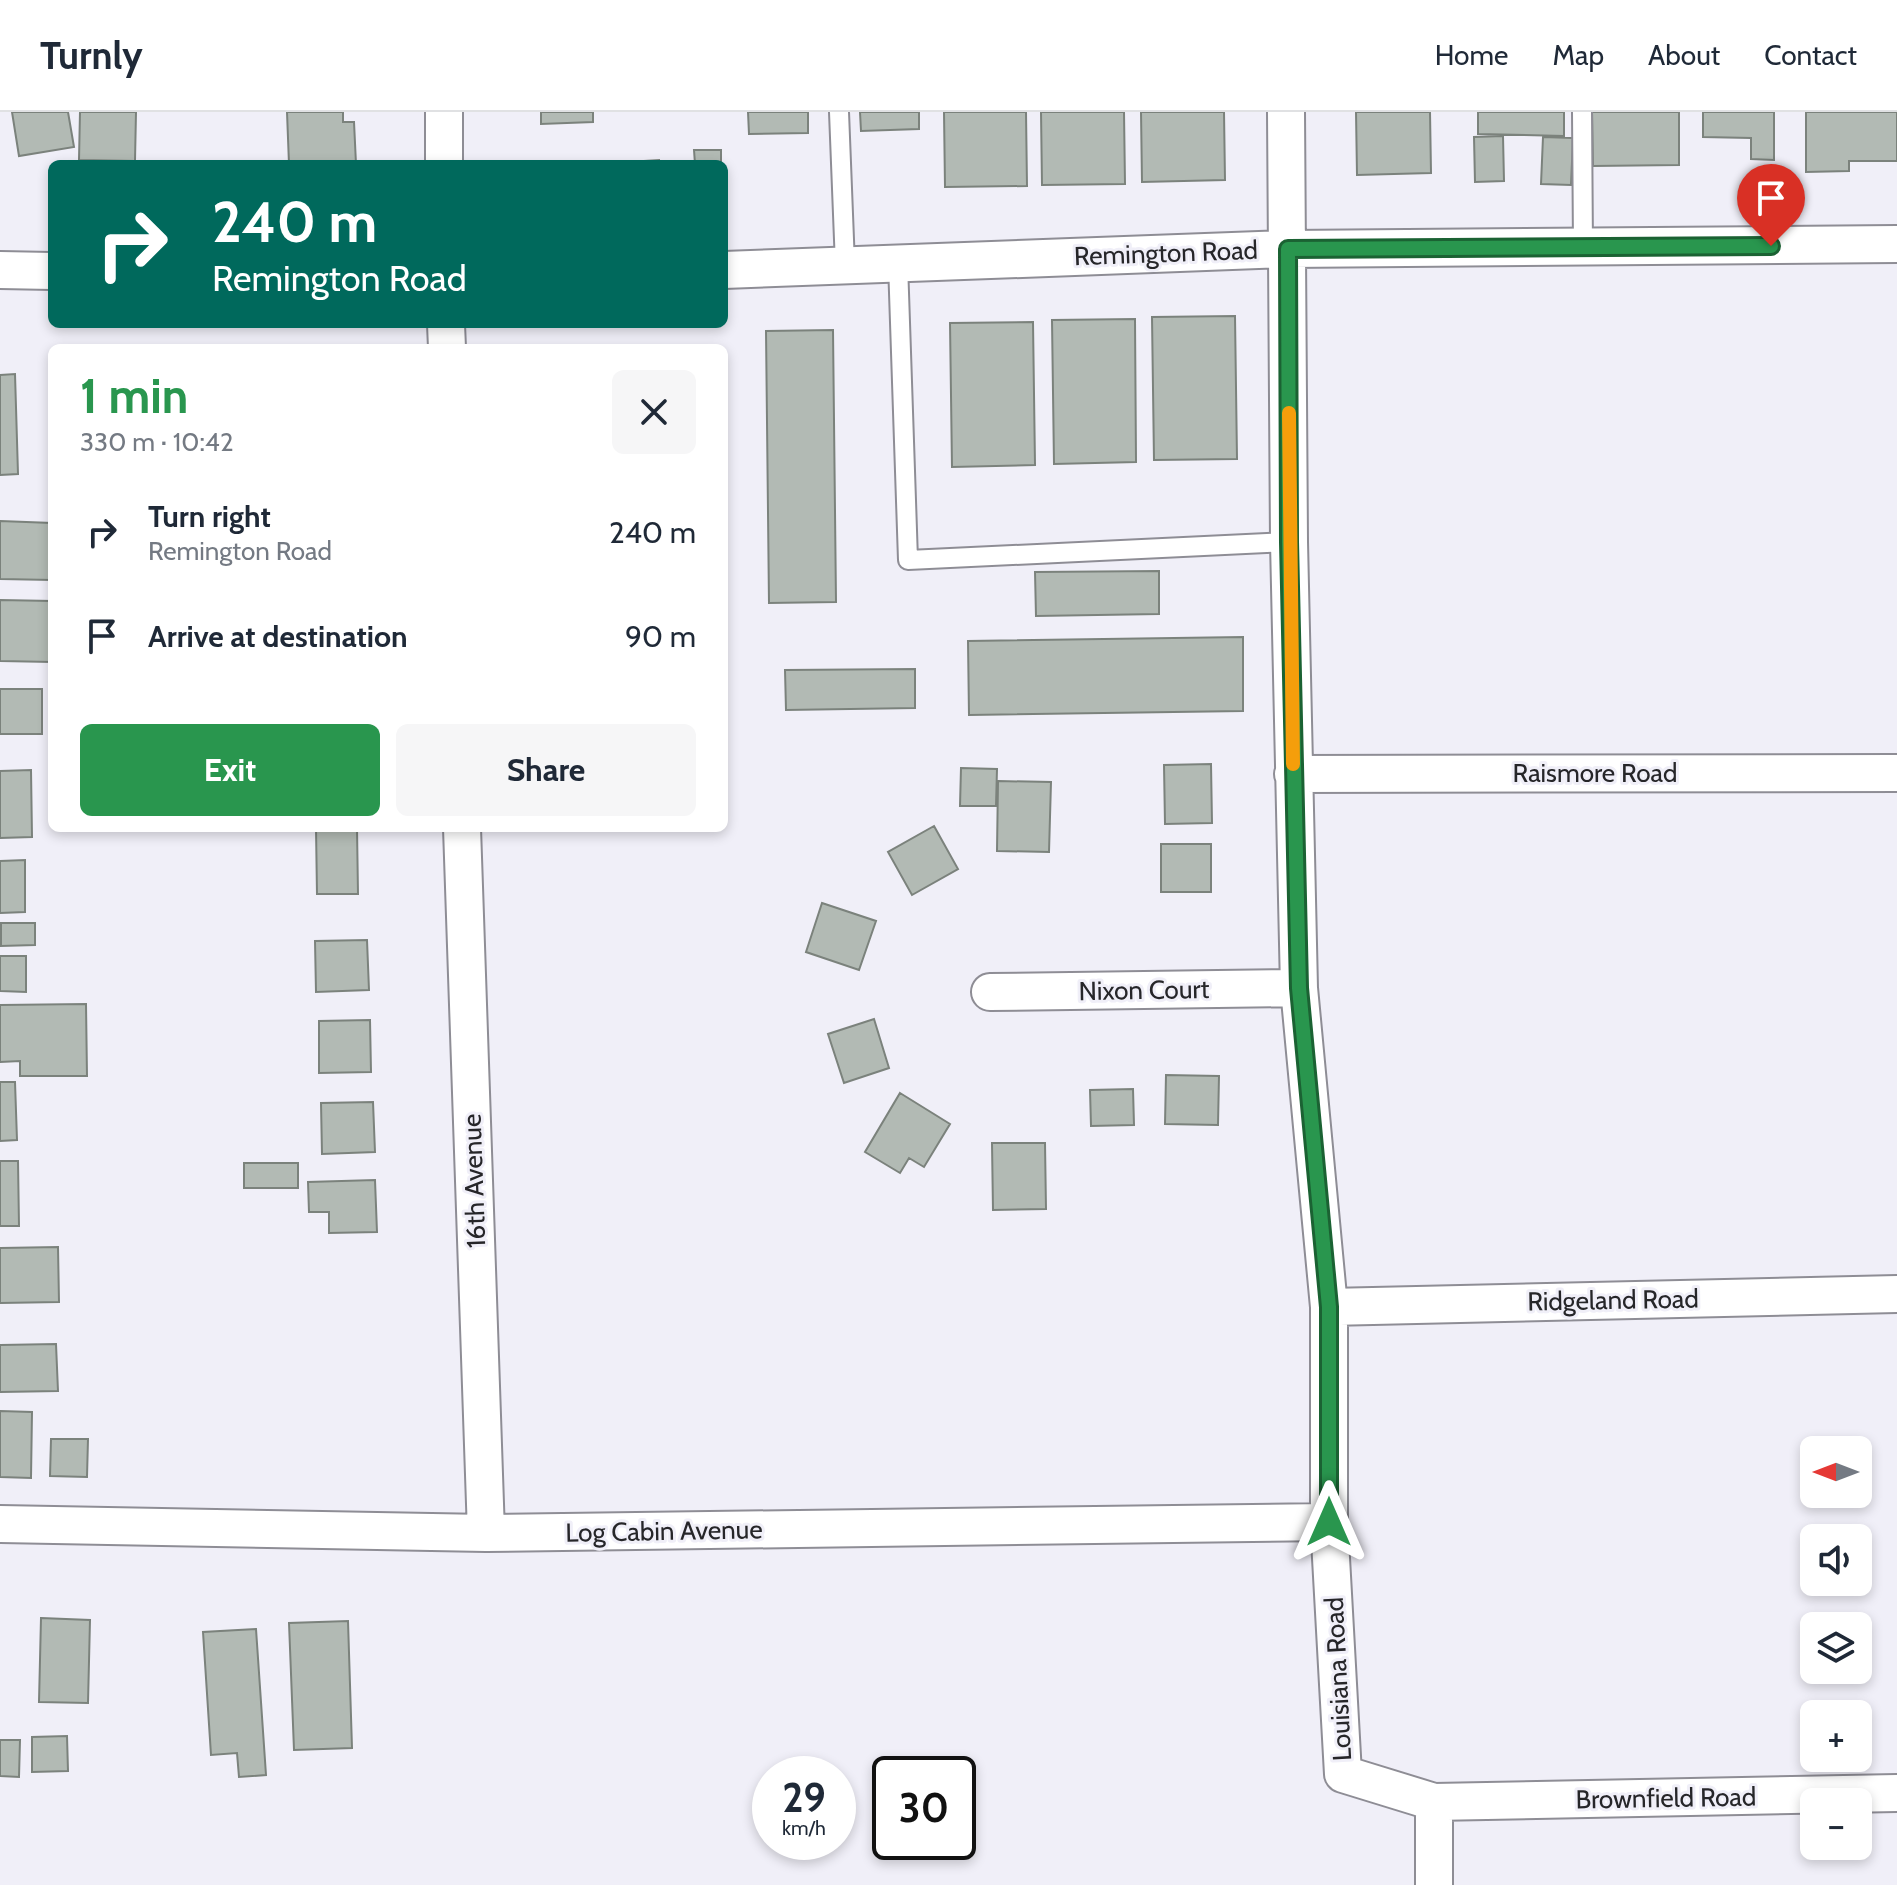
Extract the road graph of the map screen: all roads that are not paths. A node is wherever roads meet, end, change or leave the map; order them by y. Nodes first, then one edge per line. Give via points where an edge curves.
1 (444, 112) edge
2 (839, 112) edge
3 (1286, 112) edge
4 (1582, 112) edge
5 (444, 160) edge
6 (1897, 244) edge
7 (1583, 247) junction
8 (1288, 249) junction
9 (898, 263) junction
10 (845, 265) junction
11 (0, 270) edge
12 (728, 270) edge
13 (48, 271) edge
14 (1289, 542) junction
15 (1897, 773) edge
16 (1293, 774) junction
17 (462, 832) edge
18 (1299, 988) junction
19 (990, 992) dead end
20 (1897, 1294) edge
21 (1329, 1307) junction
22 (1329, 1522) junction
23 (0, 1524) edge
24 (486, 1533) junction
25 (1897, 1793) edge
26 (1434, 1802) junction
27 (1434, 1885) edge

1 - 5 street
2 - 10 lane
3 - 8 street, Louisiana Road
4 - 7 lane
6 - 7 street, Remington Road
7 - 8 street, Remington Road
8 - 9 street, Remington Road
8 - 14 street, Louisiana Road
9 - 10 street, Remington Road
9 - 14 lane via 908,560
10 - 12 street, Remington Road
11 - 13 street
14 - 16 street, Louisiana Road
15 - 16 street, Raismore Road
16 - 18 street, Louisiana Road
17 - 24 street, 16th Avenue
18 - 19 street, Nixon Court
18 - 21 street, Louisiana Road
20 - 21 street, Ridgeland Road
21 - 22 street, Louisiana Road
22 - 24 street, Log Cabin Avenue
22 - 26 street, Louisiana Road via 1343,1774
23 - 24 street, Log Cabin Avenue
25 - 26 street, Brownfield Road
26 - 27 street

